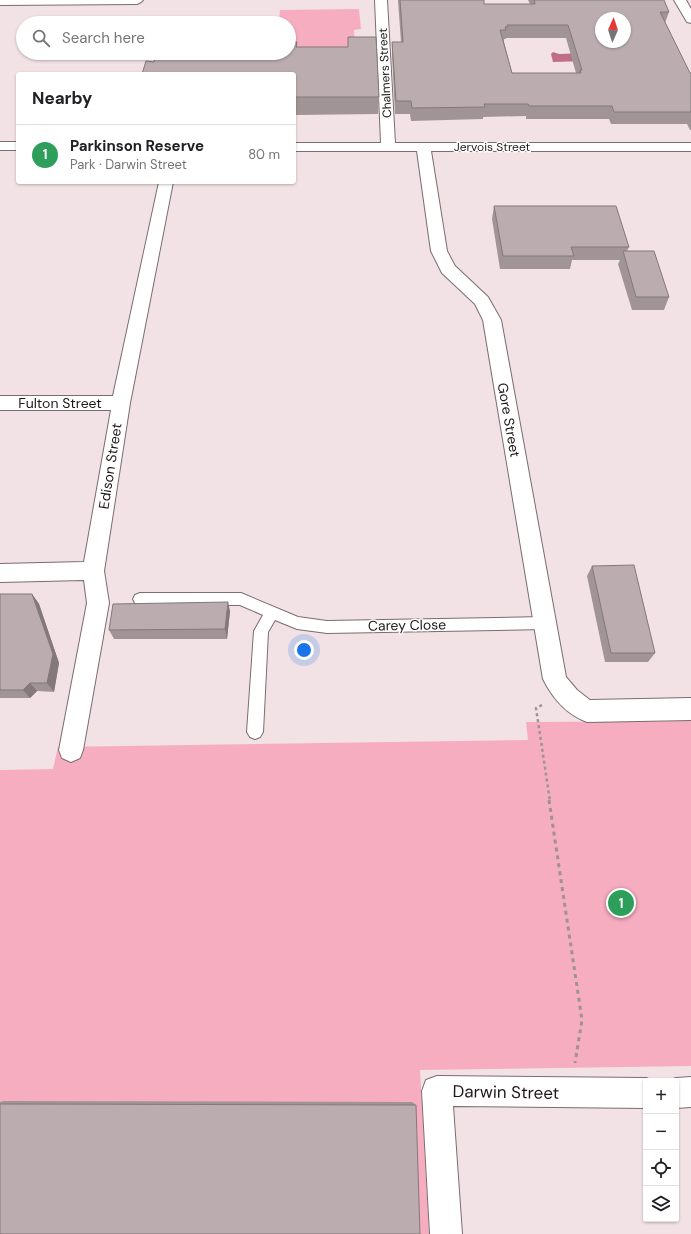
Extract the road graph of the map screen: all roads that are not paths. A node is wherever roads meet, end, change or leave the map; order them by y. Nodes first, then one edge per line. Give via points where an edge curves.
1 (137, 0) edge
2 (381, 0) edge
3 (0, 1) edge
4 (0, 146) edge
5 (16, 146) edge
6 (296, 147) edge
7 (388, 147) junction
8 (423, 147) junction
9 (691, 147) edge
10 (166, 184) edge
11 (0, 403) edge
12 (121, 403) junction
13 (93, 571) junction
14 (0, 573) edge
15 (140, 599) dead end
16 (272, 612) junction
17 (545, 623) junction
18 (691, 709) edge
19 (255, 732) dead end
20 (71, 750) dead end
21 (679, 1092) edge
22 (691, 1092) edge
23 (643, 1093) edge
24 (446, 1234) edge

1 - 3 street
2 - 7 street, Chalmers Street
4 - 5 street
6 - 7 street, Jervois Street
7 - 8 street, Jervois Street
8 - 9 street, Jervois Street
8 - 17 street, Gore Street via 439,251 448,269 482,301 492,320
10 - 12 street, Edison Street
11 - 12 street, Fulton Street
12 - 13 street, Edison Street
13 - 14 street
13 - 20 street, Edison Street via 98,603
15 - 16 lane, Carey Close via 241,599
16 - 17 lane, Carey Close via 297,623 327,626
16 - 19 lane via 261,631
17 - 18 street, Gore Street via 555,679 569,699 587,711
21 - 22 street
23 - 24 street, Darwin Street via 437,1092

